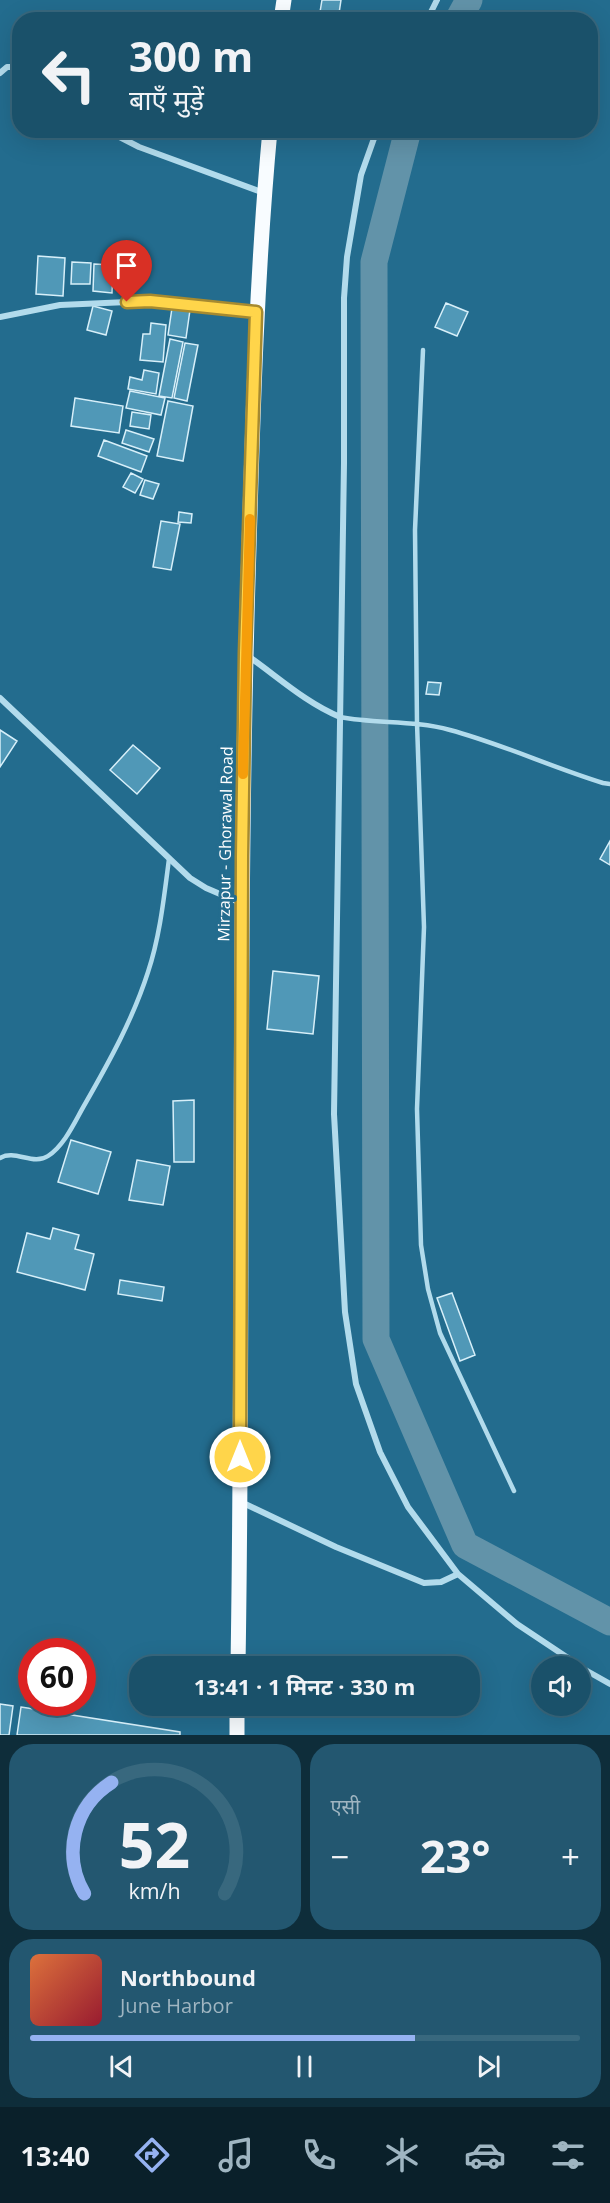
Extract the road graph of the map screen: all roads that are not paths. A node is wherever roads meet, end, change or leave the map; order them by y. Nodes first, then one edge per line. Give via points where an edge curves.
1 (122, 138) edge
2 (269, 138) edge
3 (373, 138) edge
4 (265, 193) junction
5 (256, 312) junction
6 (0, 316) edge
7 (423, 350) dead end
8 (245, 653) junction
9 (0, 698) edge
10 (340, 717) junction
11 (417, 723) junction
12 (610, 784) edge
13 (169, 859) junction
14 (242, 903) junction
15 (0, 1158) edge
16 (514, 1491) dead end
17 (240, 1502) junction
18 (458, 1574) junction
19 (238, 1656) edge
20 (564, 1656) edge
21 (591, 1673) edge
22 (610, 1683) edge
23 (237, 1716) edge
24 (237, 1735) edge

1 - 4 street
2 - 4 main road, Mirzapur - Ghorawal Road
3 - 10 street via 361,175 344,298
4 - 5 main road, Mirzapur - Ghorawal Road
5 - 6 street via 150,301 60,305
5 - 8 main road, Mirzapur - Ghorawal Road
7 - 11 lane via 415,530
8 - 10 street via 308,700
8 - 14 main road, Mirzapur - Ghorawal Road
9 - 13 street
10 - 11 lane
10 - 18 street via 334,1114 345,1312 356,1384 380,1452 408,1508
11 - 12 lane via 459,733 556,769
11 - 16 lane via 424,927 417,1109 422,1245 440,1333
13 - 14 street via 206,888
13 - 15 lane via 148,973 112,1055 55,1151 34,1160 10,1155
14 - 17 main road, Mirzapur - Ghorawal Road
17 - 18 street via 424,1583 441,1582
17 - 19 main road, Mirzapur - Ghorawal Road
18 - 20 street via 517,1624
21 - 22 street
23 - 24 main road

